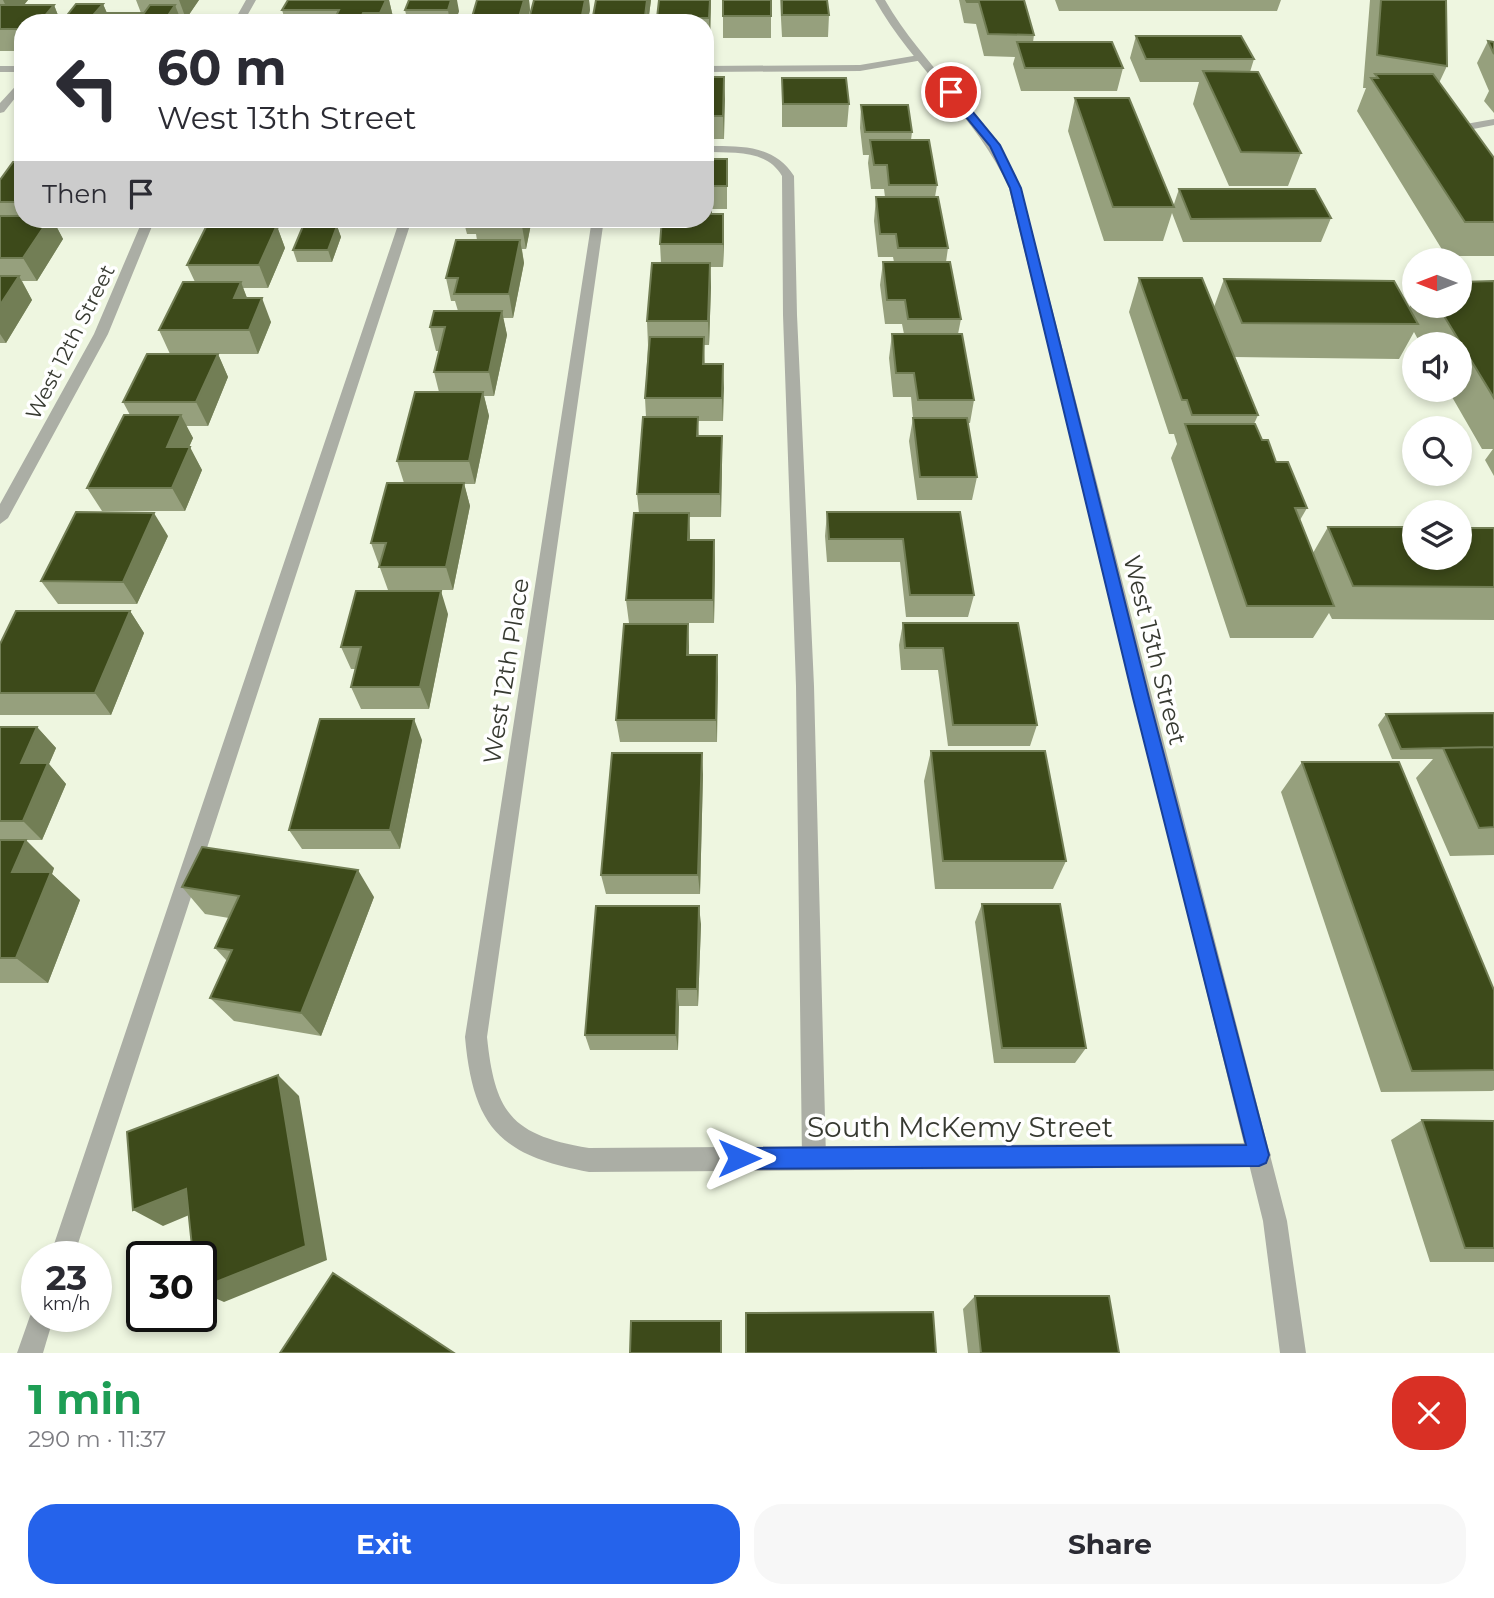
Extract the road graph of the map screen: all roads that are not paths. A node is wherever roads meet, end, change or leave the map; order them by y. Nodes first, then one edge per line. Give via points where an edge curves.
1 (880, 0) edge
2 (919, 58) junction
3 (714, 69) edge
4 (14, 92) edge
5 (0, 110) edge
6 (1494, 122) edge
7 (714, 149) edge
8 (1472, 152) edge
9 (146, 228) edge
10 (403, 228) edge
11 (597, 228) edge
12 (0, 517) edge
13 (502, 1126) joint
14 (1259, 1155) junction
15 (814, 1158) junction
16 (67, 1241) edge
17 (37, 1332) edge
18 (30, 1353) edge
19 (1293, 1353) edge

1 - 2 street, West 13th Street
2 - 3 street via 844,69
2 - 14 street, West 13th Street via 985,130 1015,188
4 - 5 street
6 - 8 street via 1464,127 1461,134
7 - 15 street via 769,155 784,165 789,176
9 - 12 street, West 12th Street via 109,322
10 - 16 street
11 - 13 street, West 12th Place via 476,1037 477,1067 486,1098
13 - 15 street, South McKemy Street via 526,1144 558,1156 589,1160
14 - 15 street, South McKemy Street
14 - 19 street, West 13th Street via 1275,1221
17 - 18 street

